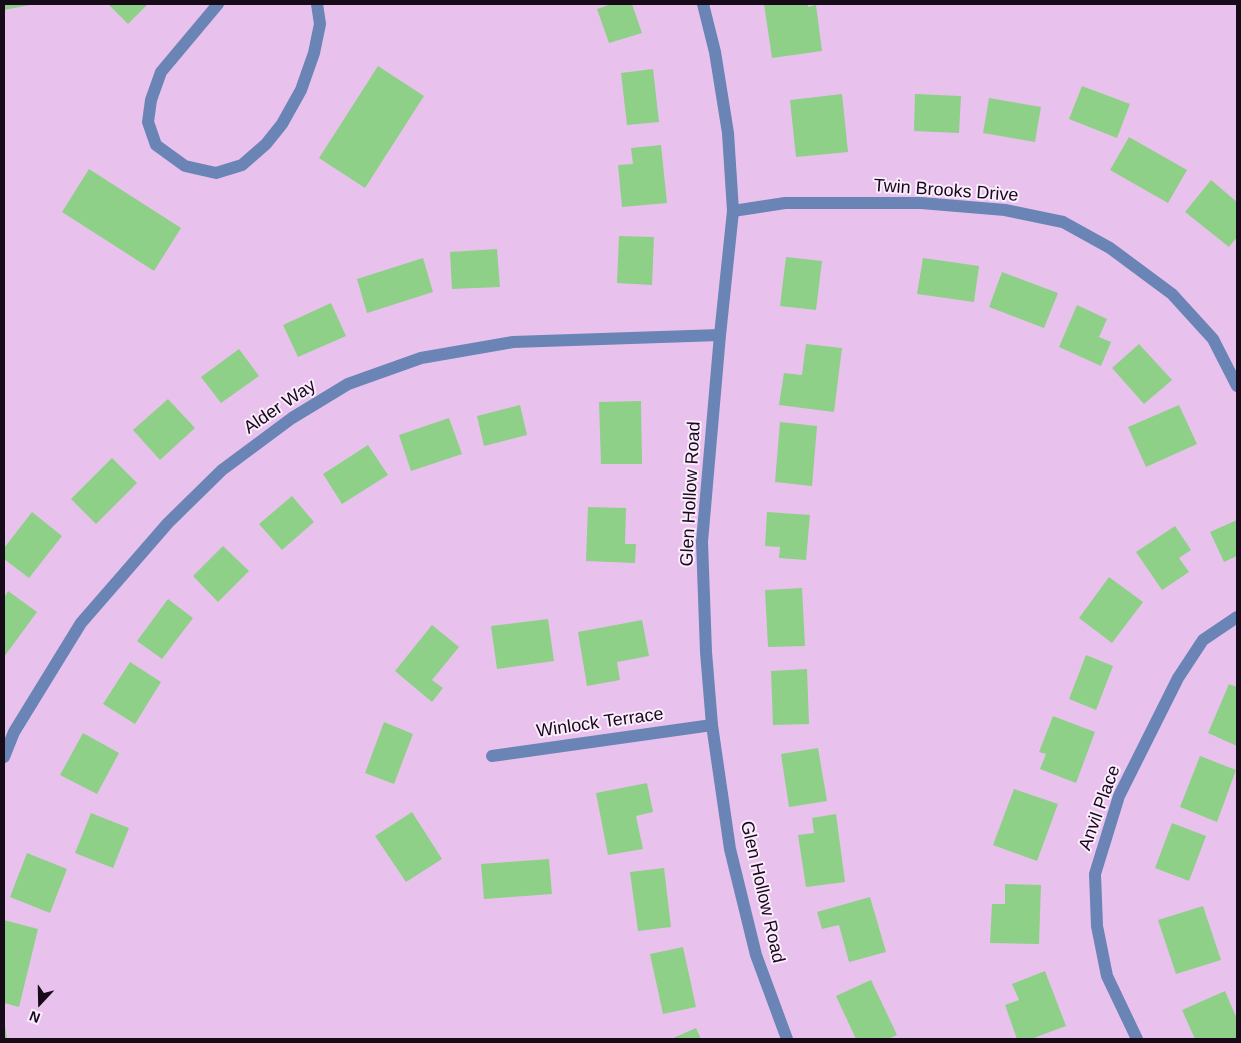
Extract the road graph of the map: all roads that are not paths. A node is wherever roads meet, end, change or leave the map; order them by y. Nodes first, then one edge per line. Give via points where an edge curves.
1 (218, 4) edge
2 (317, 4) edge
3 (703, 4) edge
4 (733, 211) junction
5 (720, 335) junction
6 (1237, 386) edge
7 (1237, 617) edge
8 (712, 725) junction
9 (492, 756) dead end
10 (4, 757) edge
11 (787, 1039) edge
12 (1137, 1039) edge

1 - 2 street via 161,72 151,100 148,122 156,145 185,166 216,173 242,165 266,144 282,124 301,90 314,53 320,24
3 - 4 street, Glen Hollow Road via 715,52 728,133
4 - 5 street, Glen Hollow Road
4 - 6 street, Twin Brooks Drive via 785,203 921,203 1005,210 1063,222 1110,248 1172,294 1213,340
5 - 8 street, Glen Hollow Road via 702,542
5 - 10 street, Alder Way via 513,342 420,358 348,384 292,418 222,470 168,523 81,623 14,732
7 - 12 street, Anvil Place via 1203,640 1178,678 1119,796 1095,874 1098,926 1107,976
8 - 9 street, Winlock Terrace
8 - 11 street, Glen Hollow Road via 730,849 756,955

